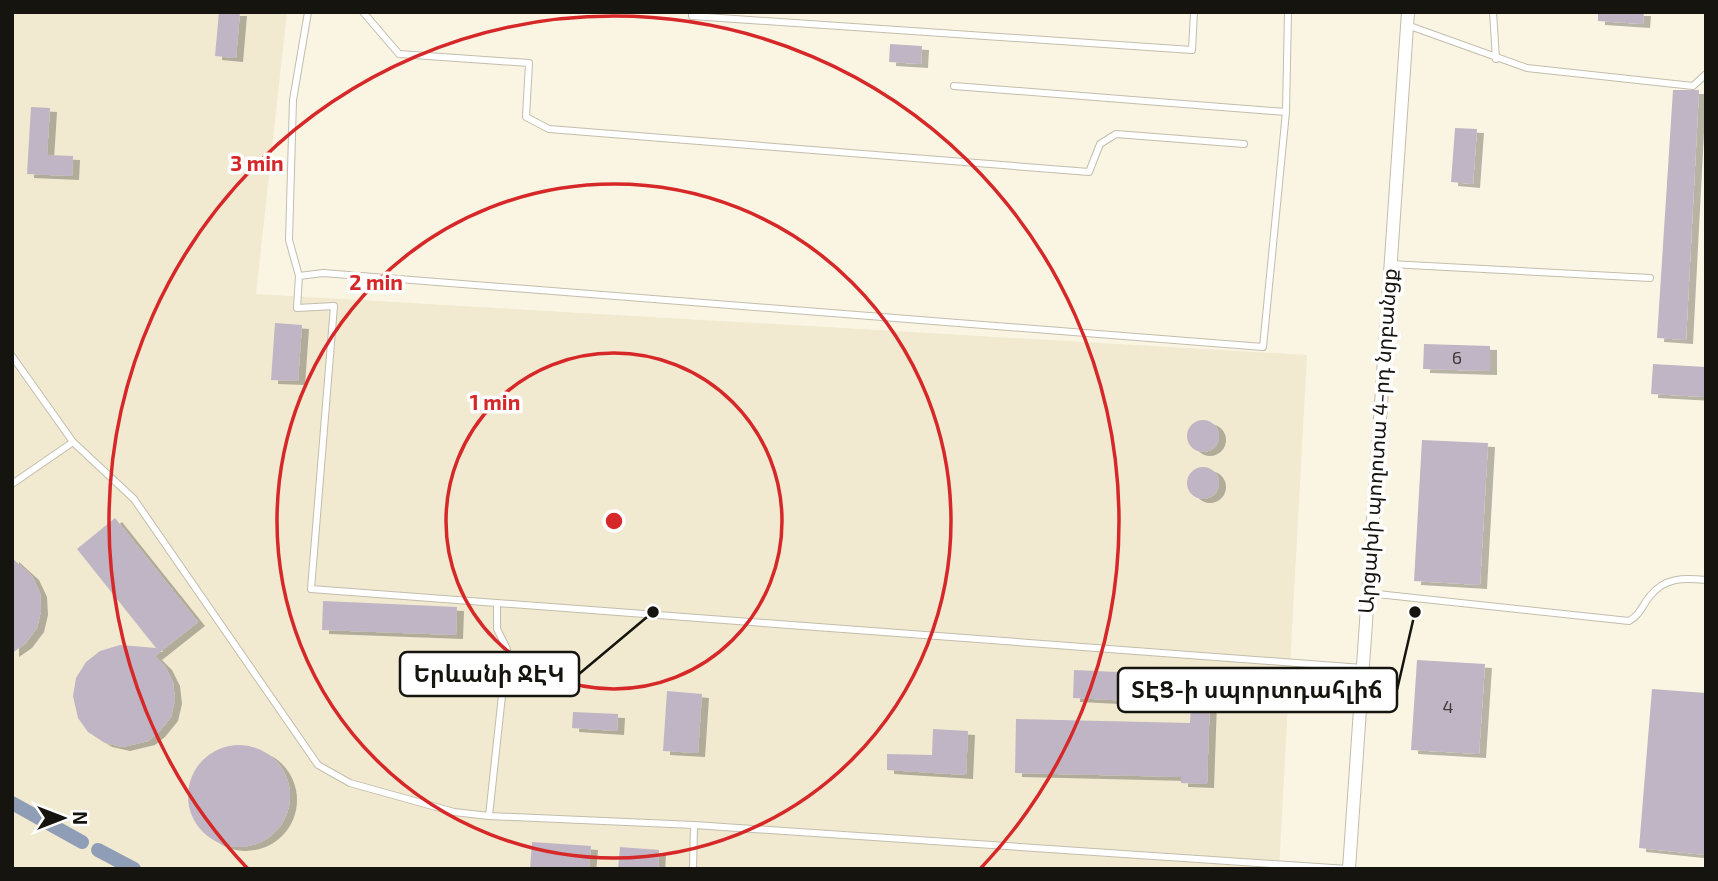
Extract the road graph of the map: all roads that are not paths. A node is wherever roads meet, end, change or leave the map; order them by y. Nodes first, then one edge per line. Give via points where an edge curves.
1 (308, 12) edge
2 (363, 12) edge
3 (692, 12) edge
4 (1194, 12) edge
5 (1288, 12) edge
6 (1493, 12) edge
7 (1407, 18) edge
8 (1496, 59) junction
9 (1706, 74) edge
10 (954, 86) dead end
11 (1286, 112) junction
12 (1244, 144) dead end
13 (1390, 264) junction
14 (299, 276) junction
15 (1650, 278) dead end
16 (12, 356) edge
17 (73, 442) junction
18 (12, 484) edge
19 (1706, 580) edge
20 (1368, 593) junction
21 (497, 603) junction
22 (1363, 668) junction
23 (489, 816) junction
24 (694, 825) junction
25 (693, 869) edge
26 (1348, 869) edge

1 - 14 lane via 293,100 289,240
2 - 12 lane via 399,54 529,63 527,117 549,129 1089,172 1100,144 1116,134
3 - 4 lane via 692,16 705,17 1192,50
5 - 11 lane
6 - 8 lane
7 - 8 lane
7 - 13 street, Արցախի պողոտա 4-րդ նրբանցք
8 - 9 lane via 1527,68 1693,86
10 - 11 lane
11 - 14 lane via 1263,347 323,273
13 - 15 lane
13 - 20 street, Արցախի պողոտա 4-րդ նրբանցք
14 - 21 lane via 297,308 334,306 311,589
16 - 17 lane
17 - 18 lane
17 - 23 lane via 134,499 318,765 350,783
19 - 20 lane via 1680,577 1662,584 1641,614 1629,621
20 - 22 street, Արցախի պողոտա 4-րդ նրբանցք
21 - 22 lane
21 - 23 lane via 497,629 507,649
22 - 26 street, Արցախի պողոտա 4-րդ նրբանցք
23 - 24 lane
24 - 25 lane
24 - 26 lane

